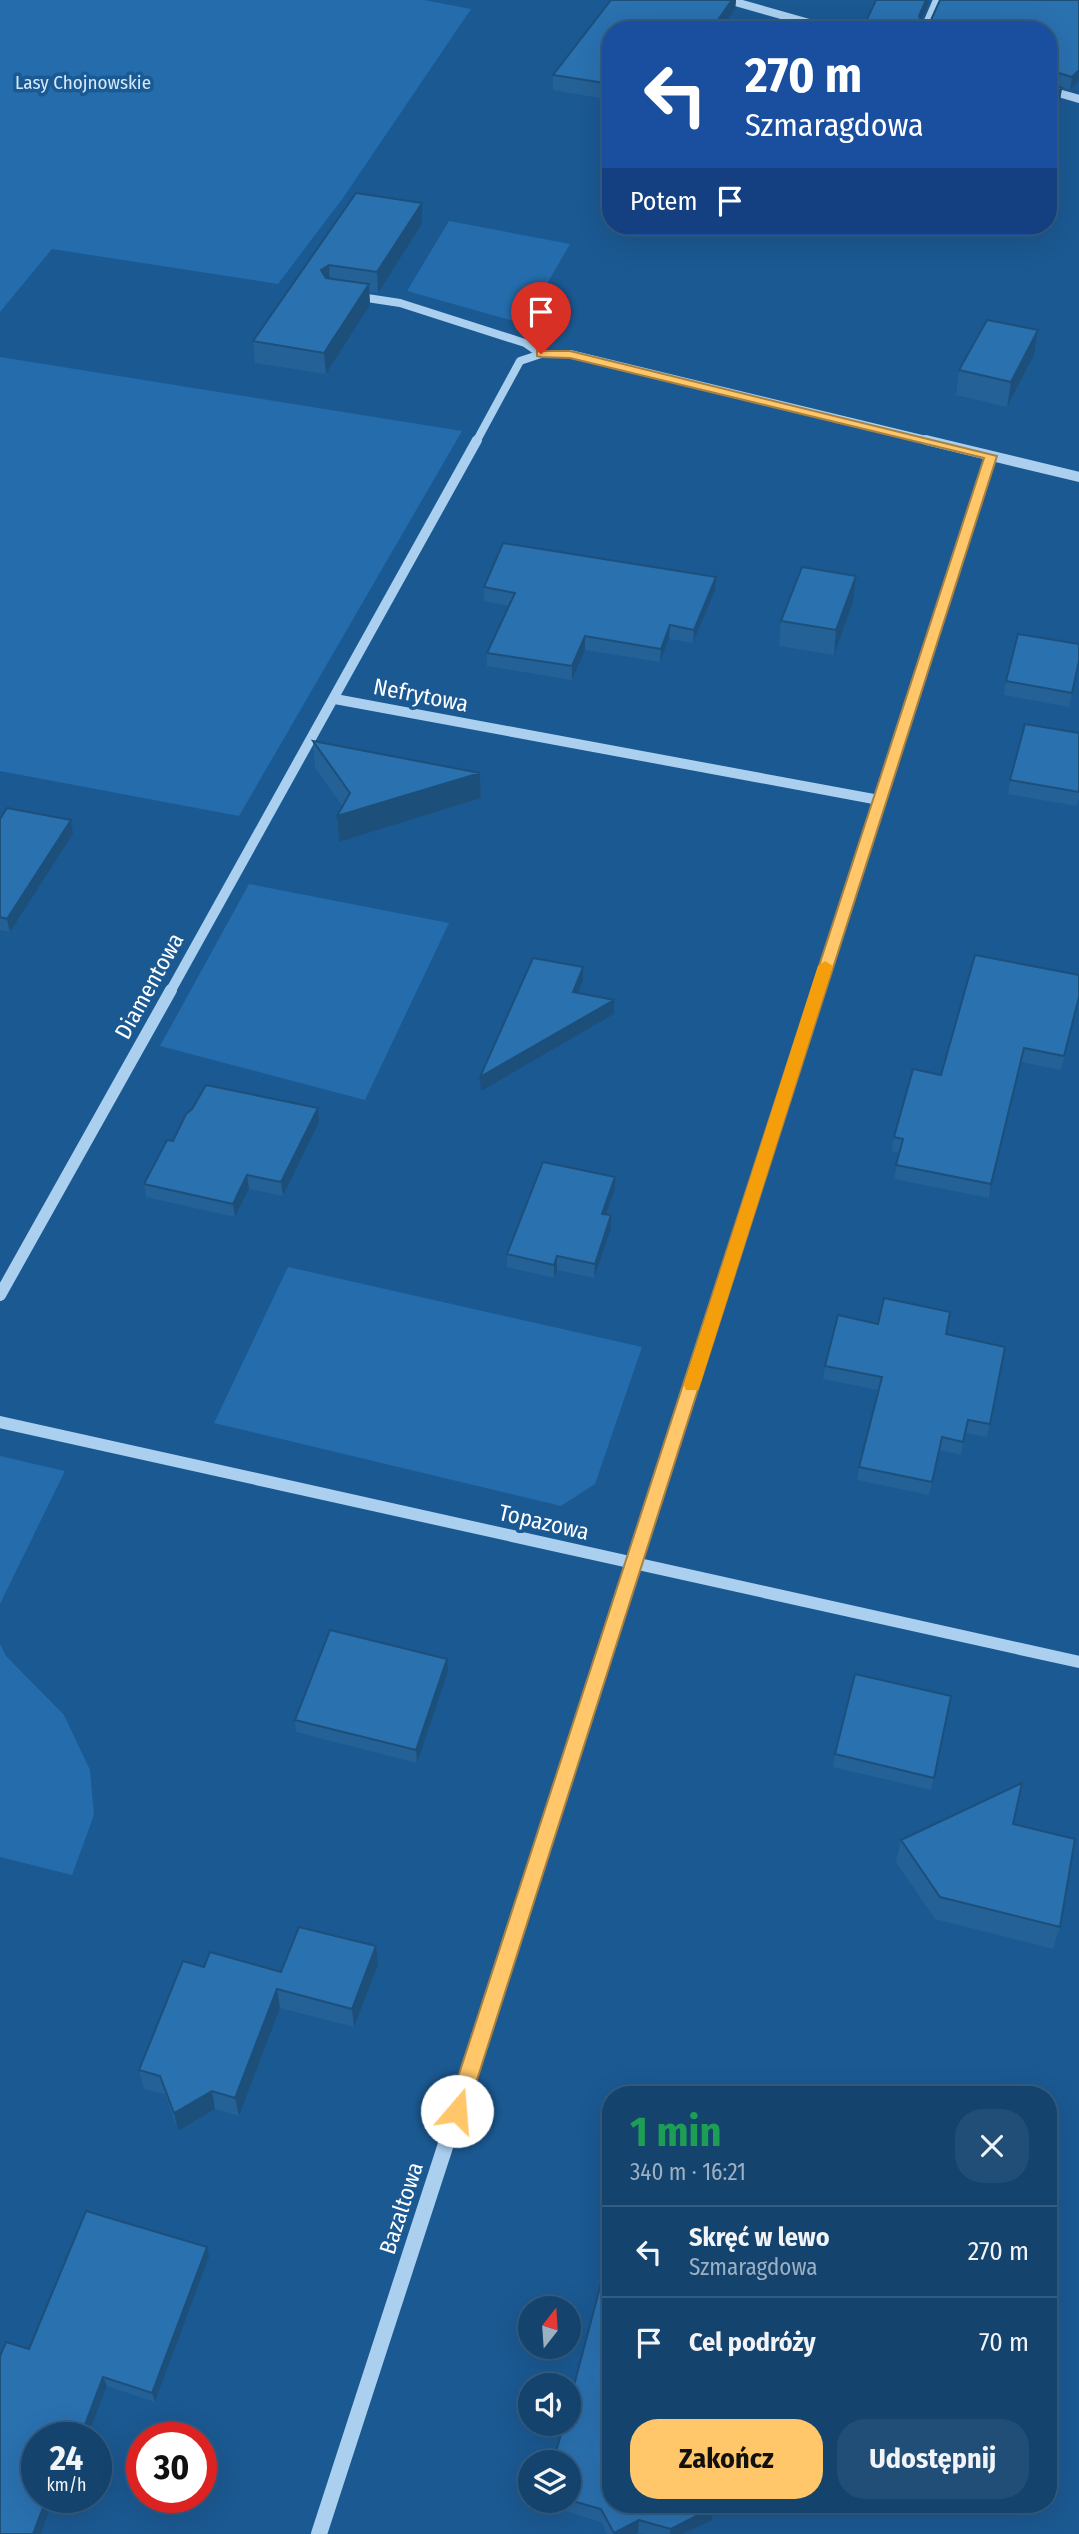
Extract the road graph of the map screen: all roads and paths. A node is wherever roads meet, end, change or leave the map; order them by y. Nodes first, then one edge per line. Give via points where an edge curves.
1 (728, 0) edge
2 (937, 0) edge
3 (802, 21) edge
4 (928, 21) edge
5 (1057, 93) edge
6 (1079, 99) edge
7 (341, 295) edge
8 (541, 354) junction
9 (520, 361) joint
10 (991, 456) junction
11 (1079, 477) edge
12 (335, 699) junction
13 (879, 800) junction
14 (0, 1295) edge
15 (0, 1422) edge
16 (635, 1564) junction
17 (1079, 1662) edge
18 (319, 2534) edge

1 - 3 street
2 - 4 street
5 - 6 street
7 - 8 street via 400,303 525,343
8 - 9 street
8 - 10 street via 570,354
9 - 12 street, Nefrytowa
10 - 11 street
10 - 13 street, Bazaltowa
12 - 13 street, Nefrytowa
12 - 14 street, Diamentowa
13 - 16 street, Bazaltowa
15 - 16 street, Topazowa
16 - 17 street, Topazowa
16 - 18 street, Bazaltowa

